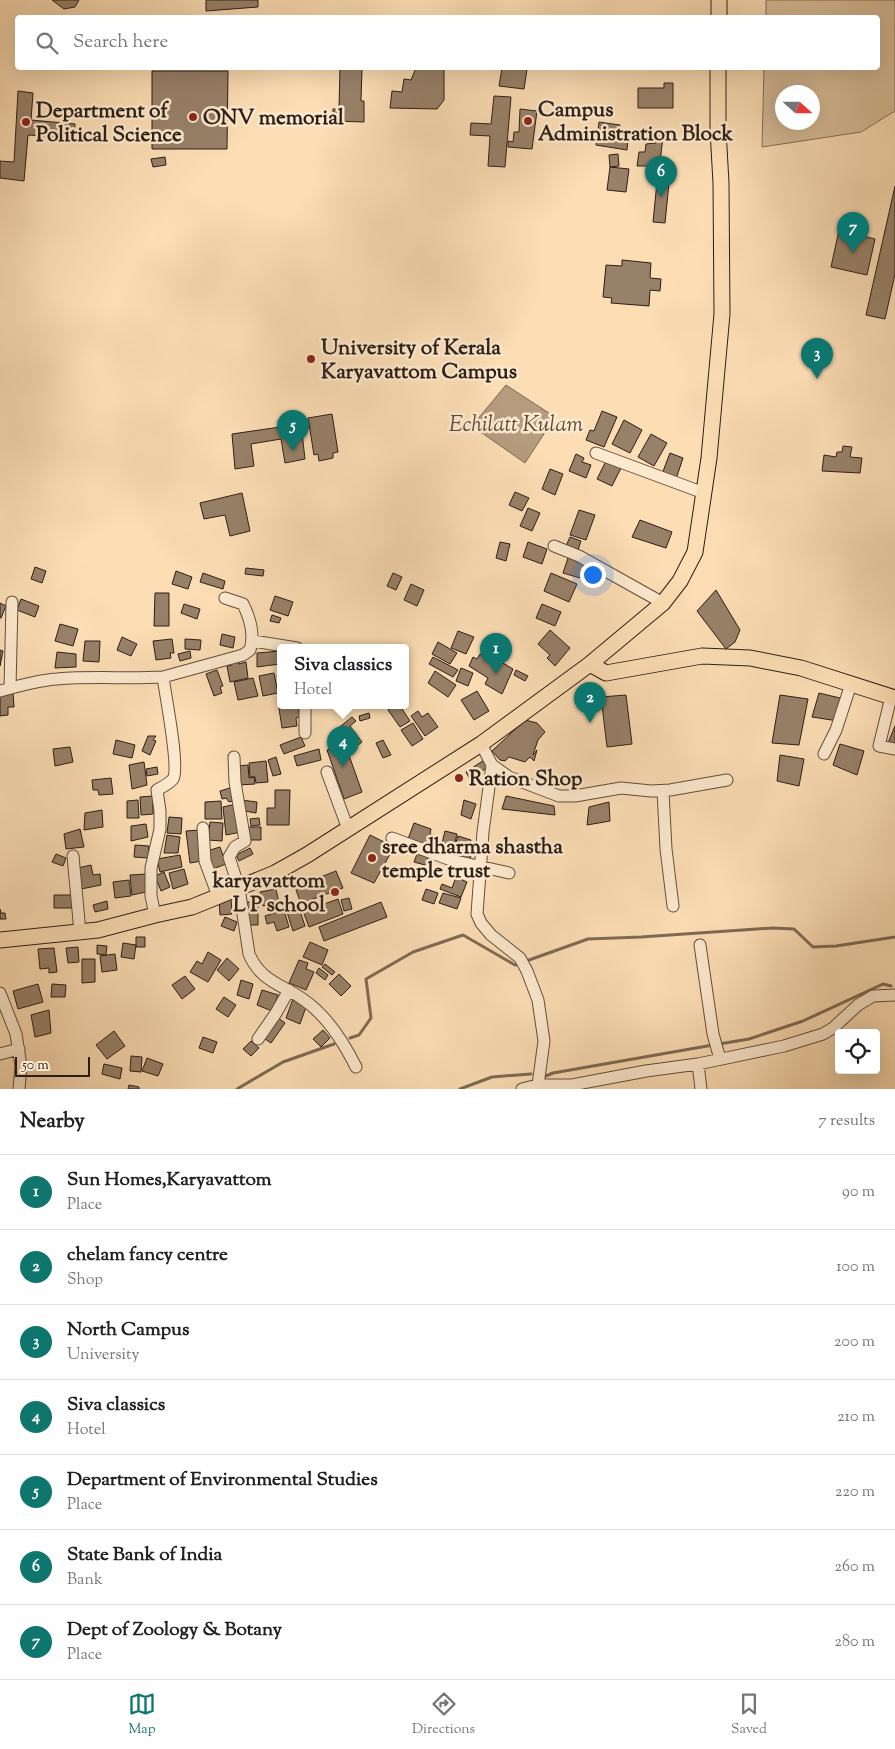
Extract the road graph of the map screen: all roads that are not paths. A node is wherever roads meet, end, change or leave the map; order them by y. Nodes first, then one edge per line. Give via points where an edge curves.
1 (719, 0) edge
2 (719, 15) edge
3 (718, 70) edge
4 (596, 453) dead end
5 (704, 493) junction
6 (554, 546) dead end
7 (225, 598) dead end
8 (12, 602) dead end
9 (662, 603) junction
10 (5, 636) edge
11 (253, 641) junction
12 (277, 645) edge
13 (590, 664) junction
14 (163, 676) junction
15 (851, 684) junction
16 (5, 689) edge
17 (893, 698) edge
18 (305, 709) edge
19 (305, 733) dead end
20 (481, 744) junction
21 (895, 749) edge
22 (824, 754) dead end
23 (234, 756) dead end
24 (492, 765) junction
25 (327, 772) dead end
26 (727, 780) dead end
27 (663, 791) junction
28 (203, 828) dead end
29 (348, 829) junction
30 (392, 838) dead end
31 (74, 856) dead end
32 (481, 868) junction
33 (509, 873) dead end
34 (239, 888) junction
35 (218, 896) junction
36 (674, 906) dead end
37 (155, 915) junction
38 (80, 932) junction
39 (0, 940) edge
40 (700, 945) dead end
41 (289, 990) junction
42 (0, 993) edge
43 (895, 995) edge
44 (258, 1039) dead end
45 (19, 1049) junction
46 (0, 1054) edge
47 (720, 1059) junction
48 (698, 1064) junction
49 (356, 1066) dead end
50 (539, 1087) edge
51 (18, 1089) edge
52 (522, 1089) edge
53 (701, 1089) edge

1 - 2 main road
3 - 5 main road via 722,314
4 - 5 street
5 - 9 main road via 695,552 680,581
6 - 9 street via 580,556
7 - 11 street via 243,604 249,616
8 - 10 street
9 - 13 main road
10 - 16 street
11 - 12 street
11 - 14 street via 250,650 243,655
13 - 15 main road via 606,673 702,656 750,658 801,668
13 - 20 main road
14 - 16 street via 58,679
14 - 37 street via 175,772 172,780 156,790 160,828 151,868 150,896
15 - 17 main road
15 - 22 street via 836,730
17 - 21 street via 879,746
18 - 19 street
20 - 24 street
20 - 29 main road
23 - 34 street via 245,841 235,847 230,857
24 - 27 street via 509,777 559,796 621,788
24 - 32 street
25 - 29 street
26 - 27 street
27 - 36 street via 666,849
28 - 35 street via 205,861
29 - 34 main road via 275,873
30 - 32 street
31 - 38 street
32 - 33 street
32 - 50 street via 477,914 491,935 520,958 538,1000 544,1041
34 - 35 main road
34 - 41 street via 249,954 261,974
35 - 37 main road via 192,907
37 - 38 main road
38 - 39 main road
40 - 47 street via 713,1034
41 - 44 street
41 - 49 street via 306,1000 319,1014 344,1043
42 - 45 street
43 - 47 street via 873,996 824,1034
45 - 46 street
45 - 51 street
47 - 48 street
48 - 50 street via 572,1086
48 - 53 street
50 - 52 street

